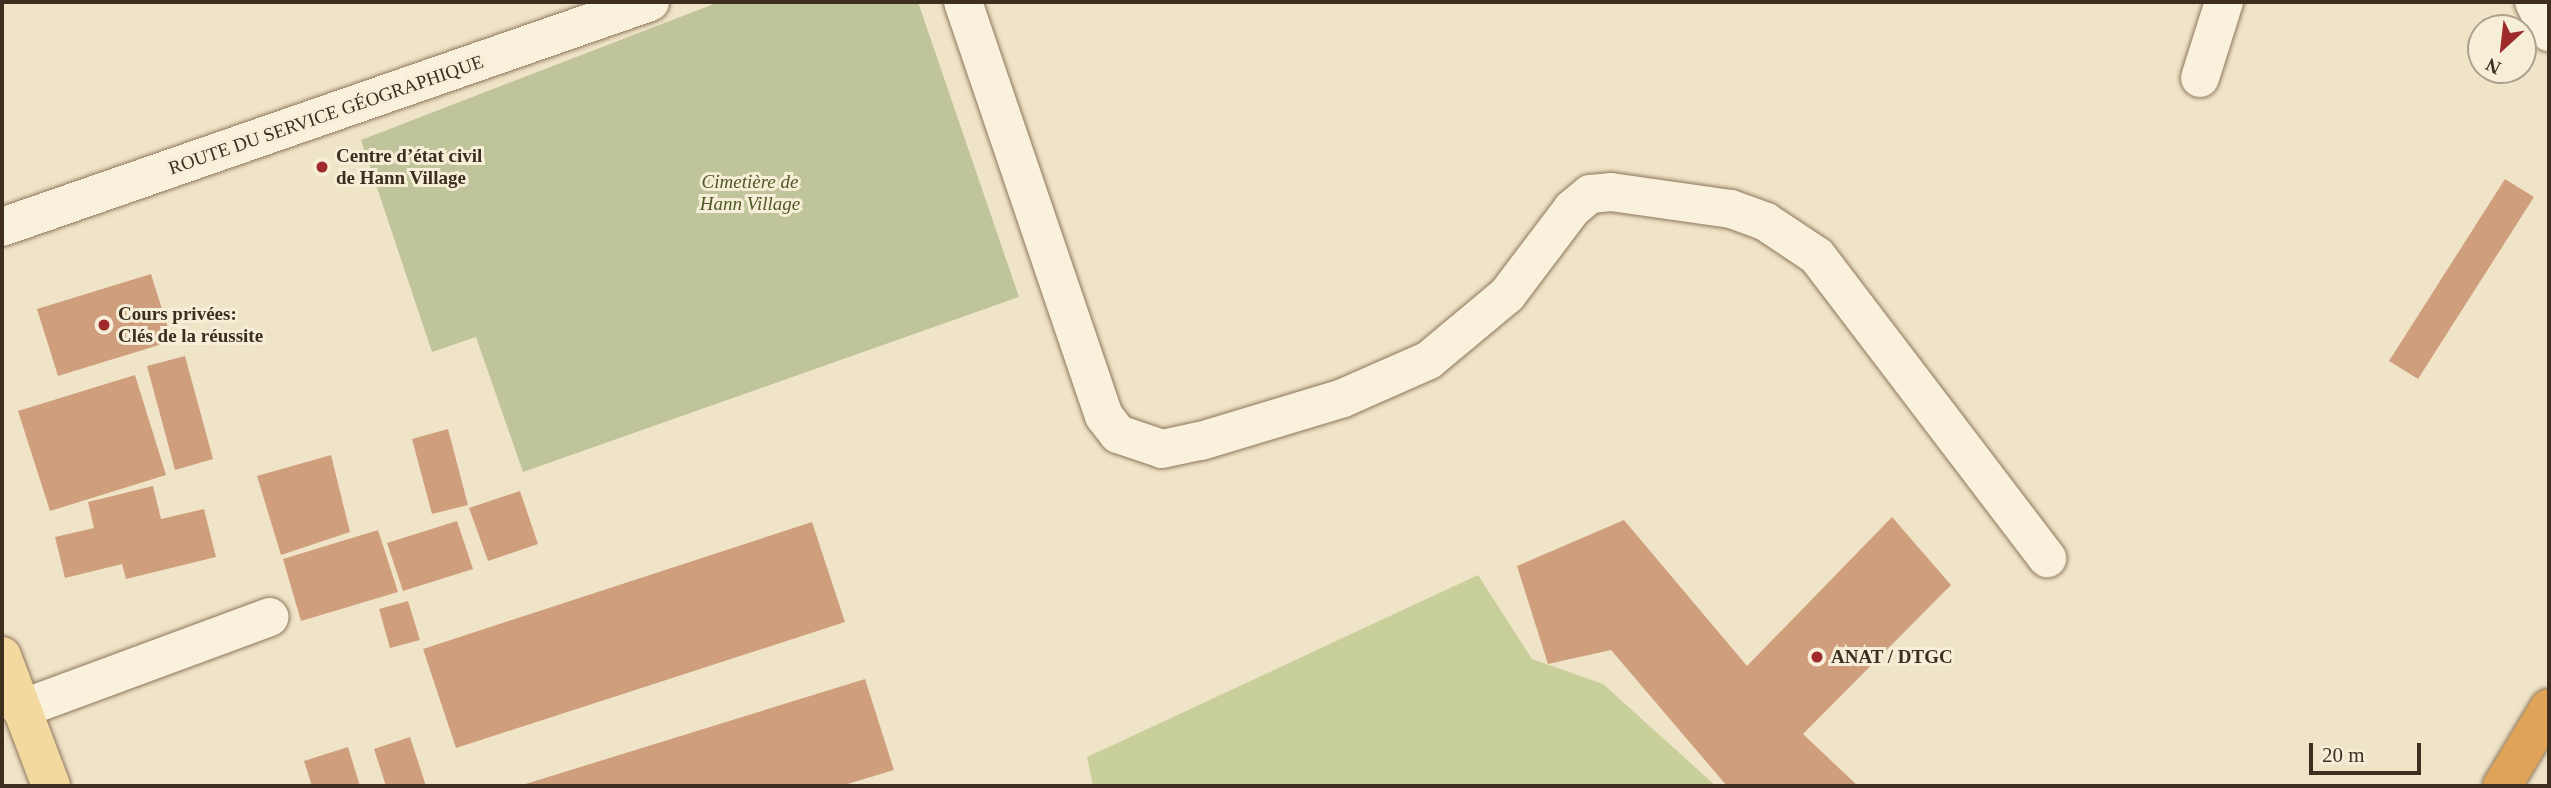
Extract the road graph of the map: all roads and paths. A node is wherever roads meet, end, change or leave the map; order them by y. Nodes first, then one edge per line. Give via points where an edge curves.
1 (650, 2) edge
2 (963, 2) edge
3 (2224, 2) edge
4 (2534, 2) edge
5 (2549, 32) edge
6 (2200, 78) dead end
7 (2, 227) edge
8 (2047, 558) dead end
9 (270, 617) dead end
10 (2, 656) edge
11 (2549, 708) edge
12 (22, 709) junction
13 (51, 786) edge
14 (2502, 786) edge

1 - 7 street, ROUTE DU SERVICE GÉOGRAPHIQUE
2 - 8 street via 1104,415 1128,439 1162,449 1201,441 1343,398 1429,360 1507,295 1572,209 1590,194 1611,192 1731,209 1766,222 1817,256
3 - 6 street
4 - 5 street
9 - 12 street
10 - 12 main road
11 - 14 highway
12 - 13 main road

